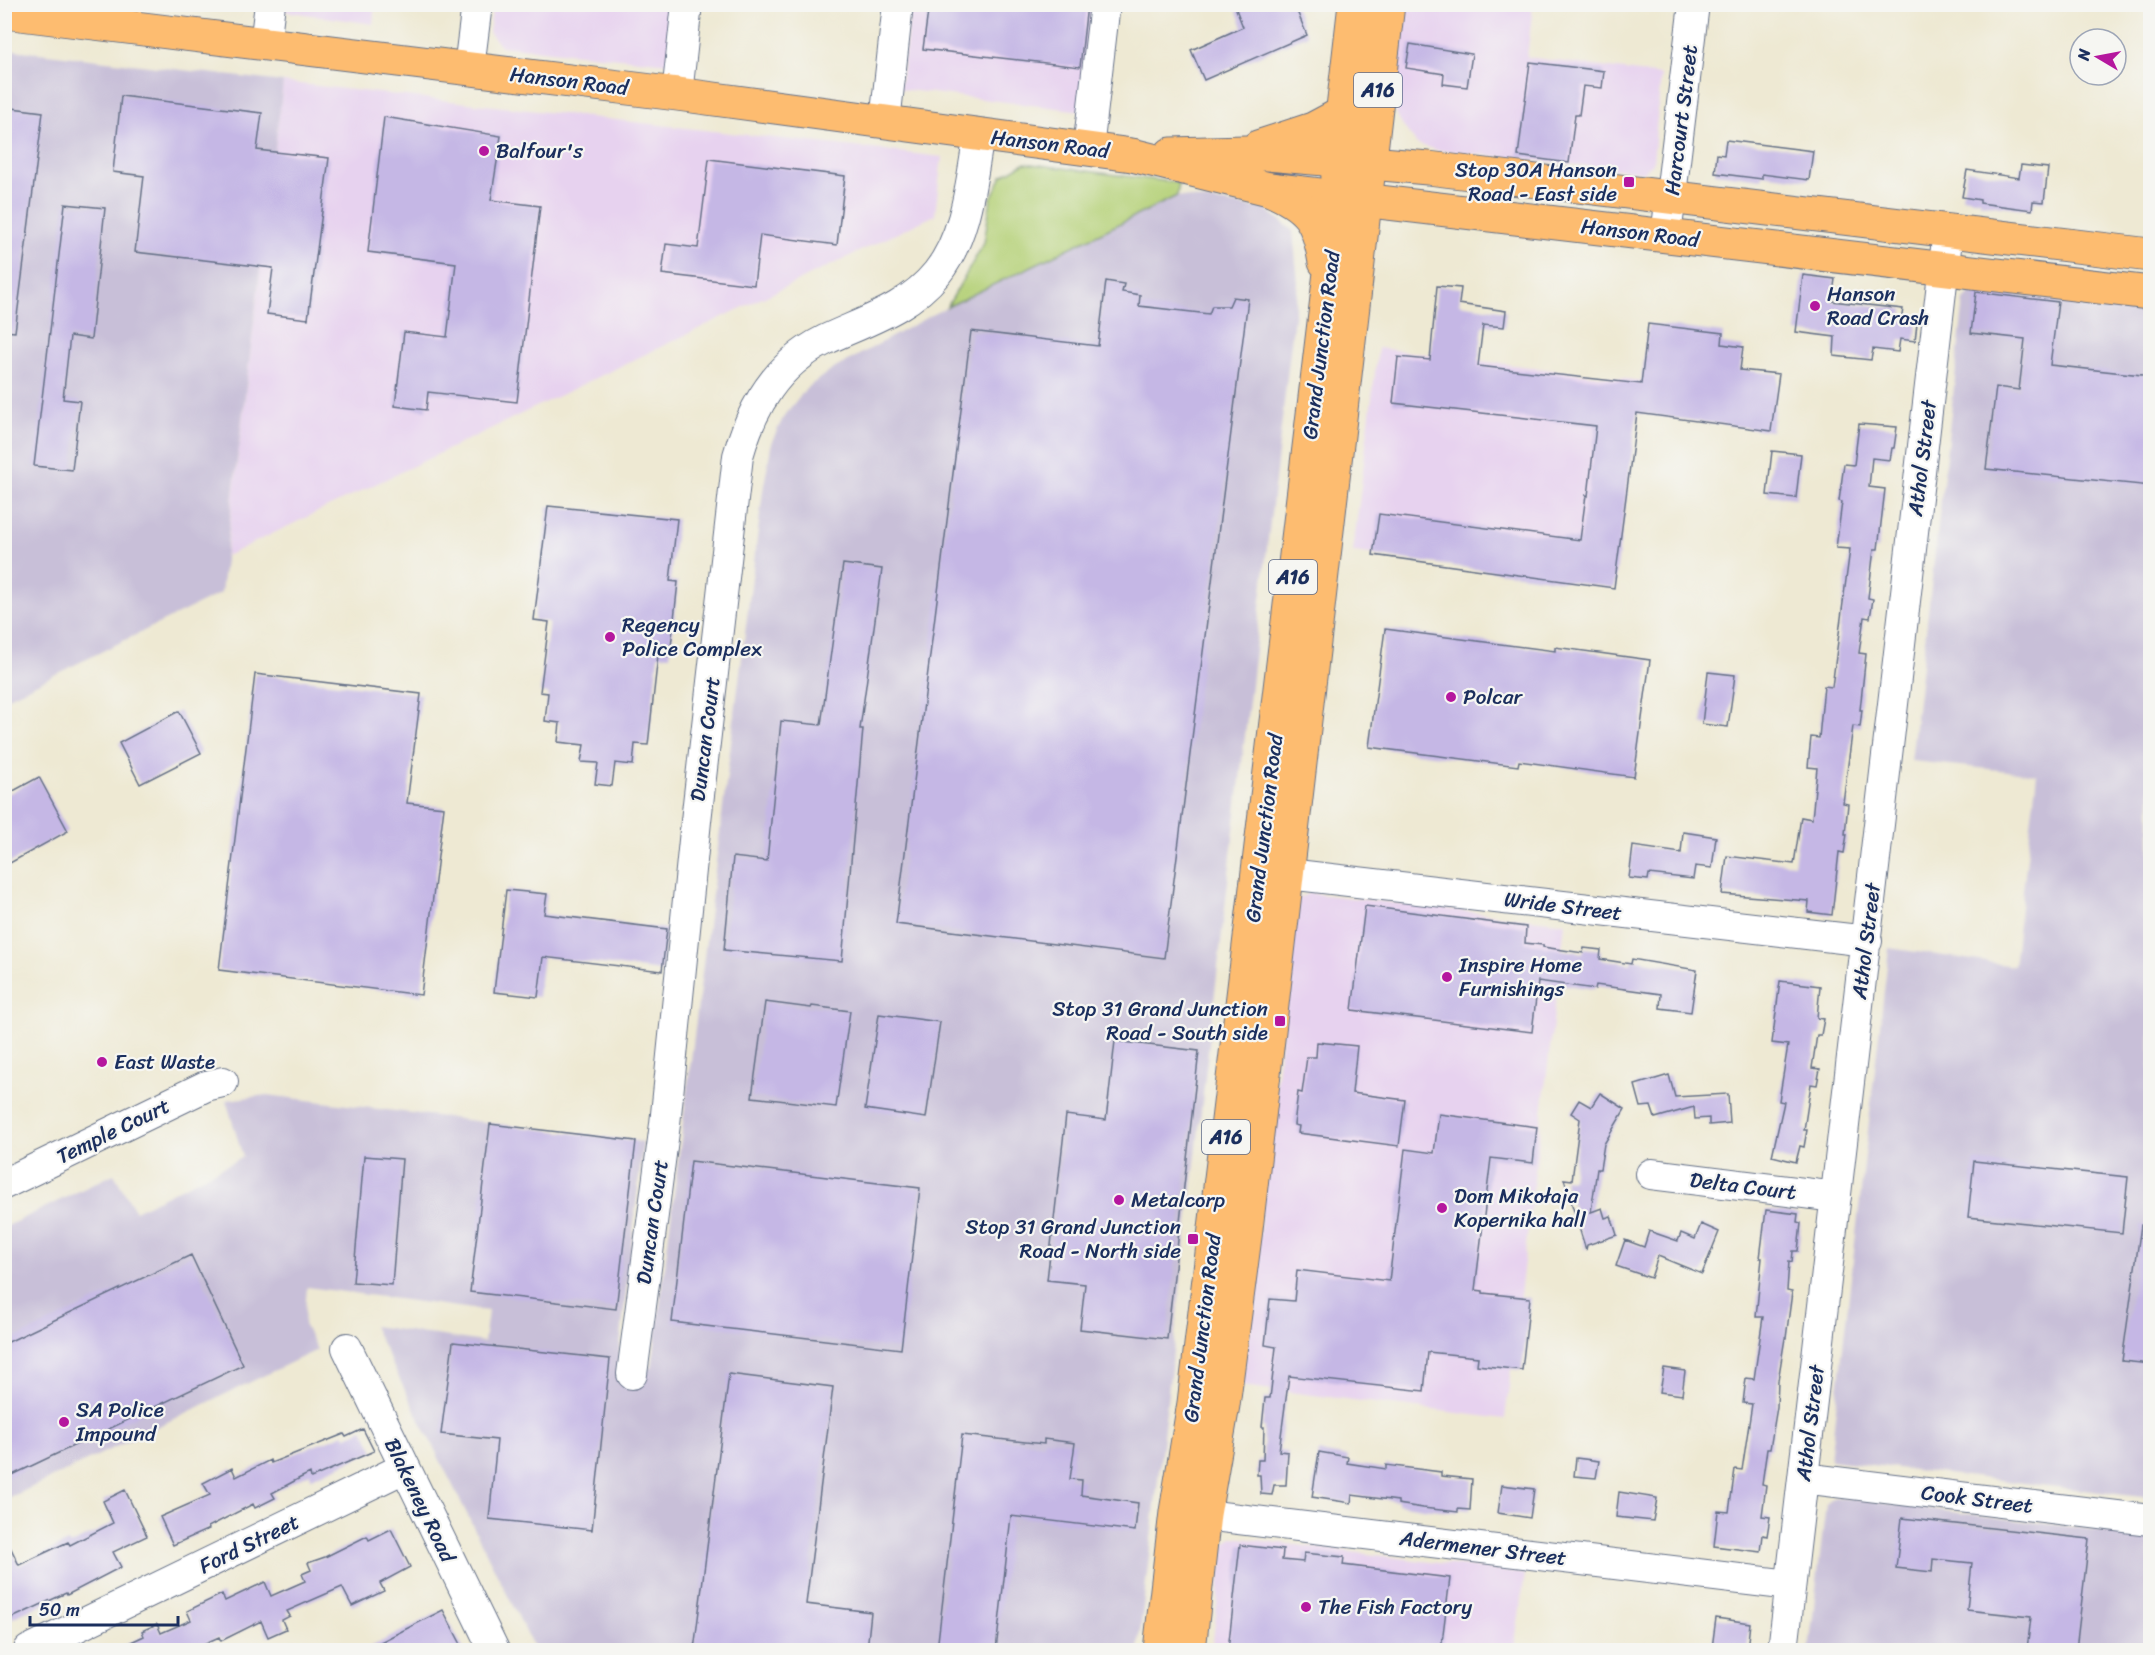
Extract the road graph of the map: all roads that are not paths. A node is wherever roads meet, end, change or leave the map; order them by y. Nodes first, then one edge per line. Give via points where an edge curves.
1 (270, 4) edge
2 (477, 4) edge
3 (687, 4) edge
4 (898, 4) edge
5 (1106, 4) edge
6 (1355, 4) edge
7 (1388, 4) edge
8 (1694, 4) edge
9 (54, 11) edge
10 (4, 12) edge
11 (265, 44) junction
12 (469, 68) junction
13 (677, 94) junction
14 (1341, 114) junction
15 (885, 122) junction
16 (979, 135) junction
17 (1088, 149) junction
18 (1245, 152) junction
19 (1132, 155) junction
20 (1337, 160) junction
21 (1370, 163) junction
22 (1269, 189) junction
23 (1672, 198) junction
24 (1352, 199) junction
25 (1445, 210) junction
26 (1948, 231) junction
27 (1666, 236) junction
28 (1360, 252) junction
29 (2151, 255) edge
30 (1943, 269) junction
31 (1328, 284) junction
32 (2151, 293) edge
33 (1273, 872) junction
34 (1866, 941) junction
35 (223, 1082) dead end
36 (1651, 1174) dead end
37 (4, 1184) edge
38 (1836, 1197) junction
39 (347, 1348) dead end
40 (632, 1374) dead end
41 (404, 1468) junction
42 (1803, 1478) junction
43 (1190, 1513) junction
44 (2151, 1520) edge
45 (1790, 1585) junction
46 (29, 1650) edge
47 (494, 1650) edge
48 (1160, 1650) edge
49 (1189, 1650) edge
50 (1783, 1650) edge

1 - 11 street
2 - 12 street
3 - 13 street
4 - 15 street
5 - 17 street
6 - 14 main road, Grand Junction Road / A16
7 - 21 main road, Grand Junction Road / A16
8 - 23 street, Harcourt Street
9 - 10 main road, Hanson Road
9 - 11 main road, Hanson Road
11 - 12 main road, Hanson Road
12 - 13 main road, Hanson Road
13 - 15 main road, Hanson Road
14 - 18 main road via 1313,129
14 - 20 main road, Grand Junction Road / A16
15 - 16 main road, Hanson Road
16 - 17 main road, Hanson Road
16 - 40 street, Duncan Court via 956,241 938,272 907,302 805,352 767,390 744,436 737,468 665,1124
17 - 19 main road, Hanson Road
18 - 19 main road, Hanson Road
18 - 20 main road, Hanson Road
19 - 22 main road, Hanson Road
20 - 21 main road, Hanson Road
20 - 24 main road, Grand Junction Road / A16
21 - 23 main road, Hanson Road
21 - 24 main road, Grand Junction Road / A16
22 - 24 main road, Hanson Road
22 - 31 main road via 1309,212 1321,237
23 - 26 main road, Hanson Road
23 - 27 street, Harcourt Street
24 - 25 main road, Hanson Road
24 - 28 main road, Grand Junction Road / A16
24 - 31 main road, Grand Junction Road / A16
25 - 27 main road, Hanson Road
25 - 28 main road via 1396,213 1370,232
26 - 29 main road, Hanson Road
26 - 30 street, Athol Street
27 - 30 main road, Hanson Road
28 - 33 main road, Grand Junction Road / A16
30 - 32 main road, Hanson Road
30 - 34 street, Athol Street
31 - 33 main road, Grand Junction Road / A16
33 - 34 street, Wride Street
33 - 43 main road, Grand Junction Road / A16 via 1243,1252 1222,1405
34 - 38 street, Athol Street
35 - 37 street, Temple Court via 206,1086
36 - 38 street, Delta Court
38 - 42 street, Athol Street
39 - 41 street, Blakeney Road
41 - 46 street, Ford Street
41 - 47 street, Blakeney Road
42 - 44 street, Cook Street
42 - 45 street, Athol Street
43 - 45 street, Adermener Street
43 - 48 main road, Grand Junction Road / A16
43 - 49 main road, Grand Junction Road / A16
45 - 50 street, Athol Street

